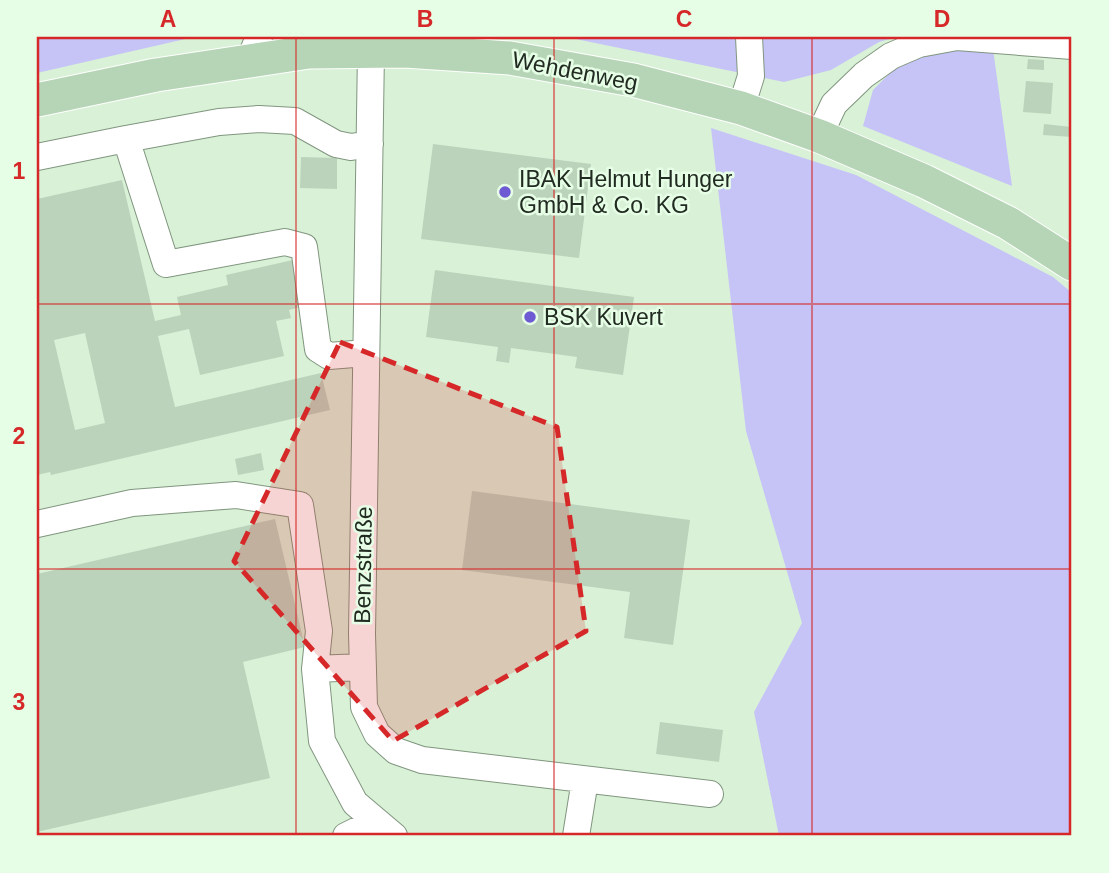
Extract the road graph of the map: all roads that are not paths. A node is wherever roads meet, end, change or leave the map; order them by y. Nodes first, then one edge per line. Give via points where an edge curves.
1 (749, 37) edge
2 (1072, 46) edge
3 (254, 49) edge
4 (371, 51) junction
5 (37, 100) edge
6 (741, 108) junction
7 (819, 136) junction
8 (126, 139) junction
9 (370, 144) junction
10 (37, 156) edge
11 (1072, 264) edge
12 (366, 353) junction
13 (37, 524) edge
14 (362, 667) junction
15 (315, 669) junction
16 (585, 780) junction
17 (710, 794) dead end
18 (385, 829) edge
19 (346, 836) edge
20 (576, 836) edge

1 - 6 street via 751,76
2 - 7 street via 957,37 919,44 864,75 834,104
3 - 4 main road, Wehdenweg
3 - 5 main road, Wehdenweg
4 - 6 main road, Wehdenweg via 510,58 633,80
4 - 9 street, Benzstraße
6 - 7 main road, Wehdenweg
7 - 11 main road, Wehdenweg via 1008,223
8 - 9 street via 259,119 295,121 336,144
8 - 10 street
8 - 12 street via 166,264 285,242 304,247 318,349 328,356
9 - 12 street, Benzstraße
12 - 14 street, Benzstraße
13 - 15 street via 132,503 236,495 300,505 319,631
14 - 15 street
14 - 16 street, Benzstraße via 364,707 377,734 396,751 422,760
15 - 18 street via 322,741 355,803
16 - 17 street, Benzstraße
16 - 20 street
18 - 19 street

